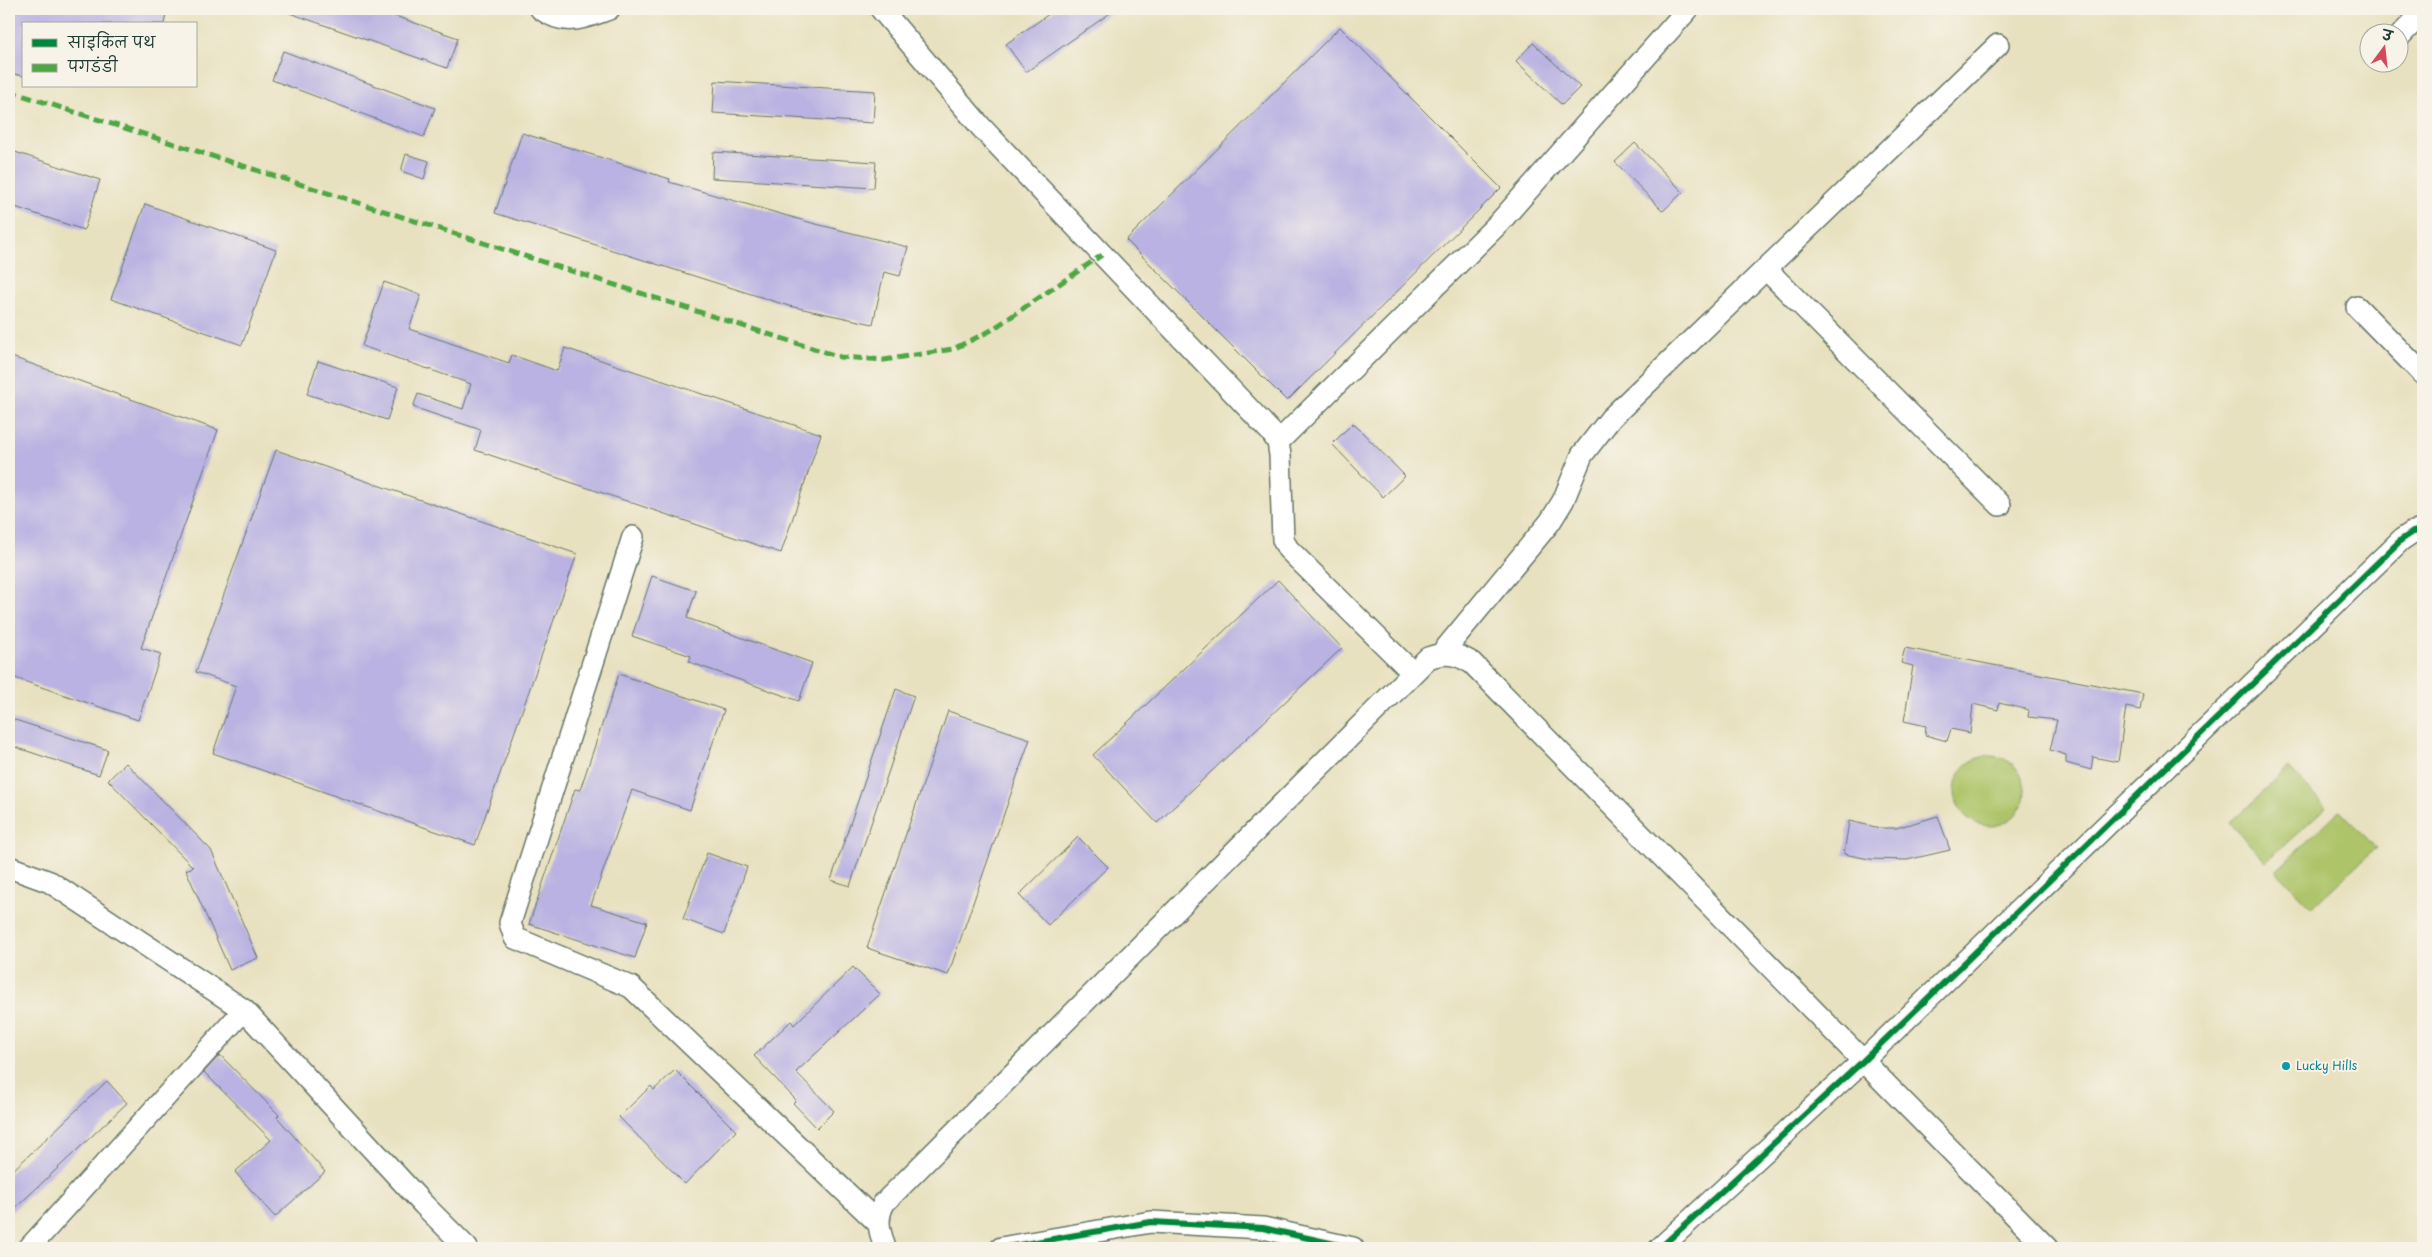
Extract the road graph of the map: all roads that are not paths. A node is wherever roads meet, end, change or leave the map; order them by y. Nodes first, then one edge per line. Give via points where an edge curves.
1 (541, 9) edge
2 (609, 9) edge
3 (881, 9) edge
4 (1688, 9) edge
5 (2423, 12) edge
6 (2410, 26) edge
7 (1998, 45) dead end
8 (1767, 270) junction
9 (2357, 307) dead end
10 (2423, 374) edge
11 (1278, 442) junction
12 (2000, 505) dead end
13 (2423, 530) edge
14 (633, 537) dead end
15 (1442, 653) junction
16 (1413, 673) junction
17 (9, 867) edge
18 (244, 1010) junction
19 (1862, 1062) junction
20 (878, 1223) junction
21 (29, 1248) edge
22 (467, 1248) edge
23 (885, 1248) edge
24 (1001, 1248) edge
25 (1353, 1248) edge
26 (1660, 1248) edge
27 (2047, 1248) edge

1 - 2 street via 559,19 578,20
3 - 11 street via 981,127
4 - 11 street via 1499,223
5 - 6 street
7 - 8 street
8 - 12 street
8 - 15 street via 1611,418 1582,456 1558,511
9 - 10 street
11 - 16 street via 1282,540
13 - 19 street via 2401,540
14 - 20 street via 510,923 514,938 631,987
15 - 16 street via 1428,658
15 - 19 street via 1458,655 1472,663
16 - 20 street via 884,1204
17 - 18 street via 50,882
18 - 21 street
18 - 22 street
19 - 26 street
19 - 27 street
20 - 23 street
24 - 25 street via 1150,1222 1263,1228

